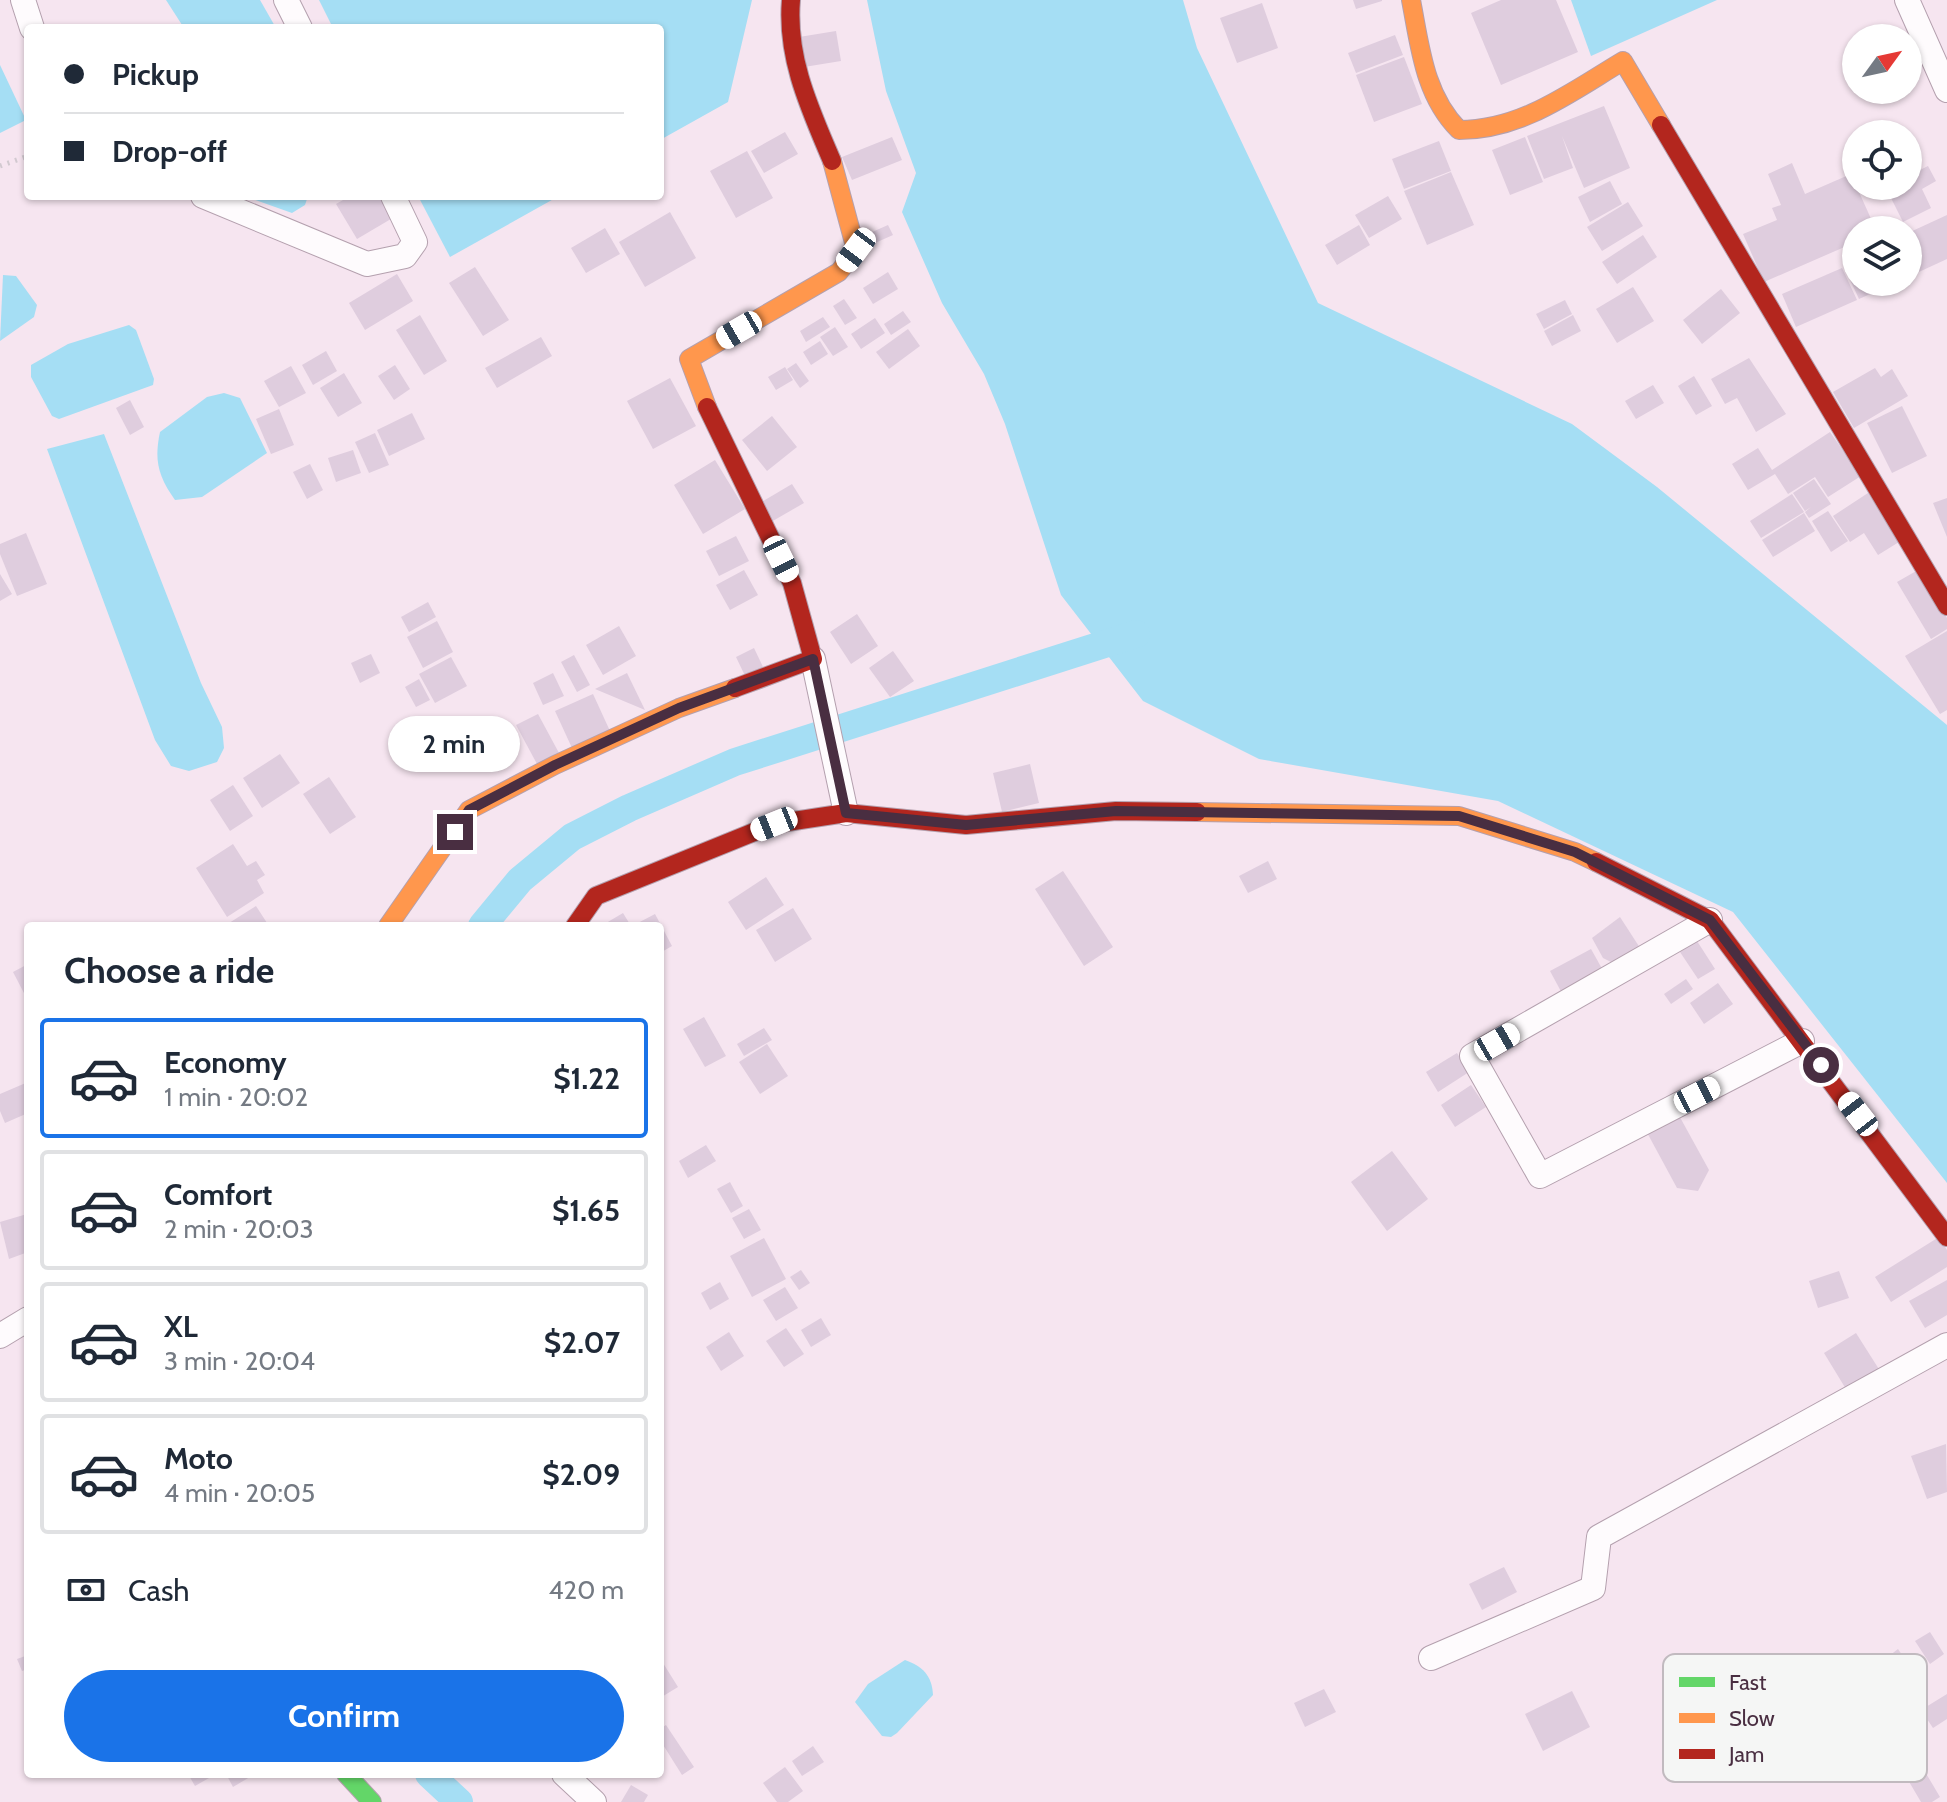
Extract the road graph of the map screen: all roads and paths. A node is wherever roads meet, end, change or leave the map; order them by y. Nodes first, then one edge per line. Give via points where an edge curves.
1 (23, 0) edge
2 (286, 0) edge
3 (791, 0) edge
4 (1411, 0) edge
5 (1907, 0) edge
6 (31, 24) edge
7 (298, 24) edge
8 (1947, 90) edge
9 (24, 157) edge
10 (0, 166) edge
11 (213, 200) edge
12 (395, 200) edge
13 (1947, 606) edge
14 (813, 659) junction
15 (846, 813) junction
16 (1710, 920) junction
17 (391, 922) edge
18 (578, 922) edge
19 (1802, 1041) junction
20 (1947, 1237) edge
21 (24, 1321) edge
22 (0, 1336) edge
23 (1947, 1345) edge
24 (1431, 1658) dead end
25 (350, 1778) edge
26 (568, 1778) edge
27 (372, 1802) edge
28 (594, 1802) edge

1 - 6 street
2 - 7 street
3 - 14 street via 787,20 807,100 839,181 856,250 839,272 689,359 792,583
4 - 13 street via 1431,88 1448,121 1459,130 1509,122 1623,61
5 - 8 street
9 - 10 path
11 - 12 street via 367,264 405,256 415,242
14 - 15 street
14 - 17 street via 679,708 469,810
15 - 16 street via 966,825 1116,811 1459,816 1575,852
15 - 18 street via 774,824 596,896
16 - 19 street
16 - 19 street via 1472,1056 1540,1176
19 - 20 street
21 - 22 street
23 - 24 street via 1599,1537 1593,1588
25 - 27 street
26 - 28 street

